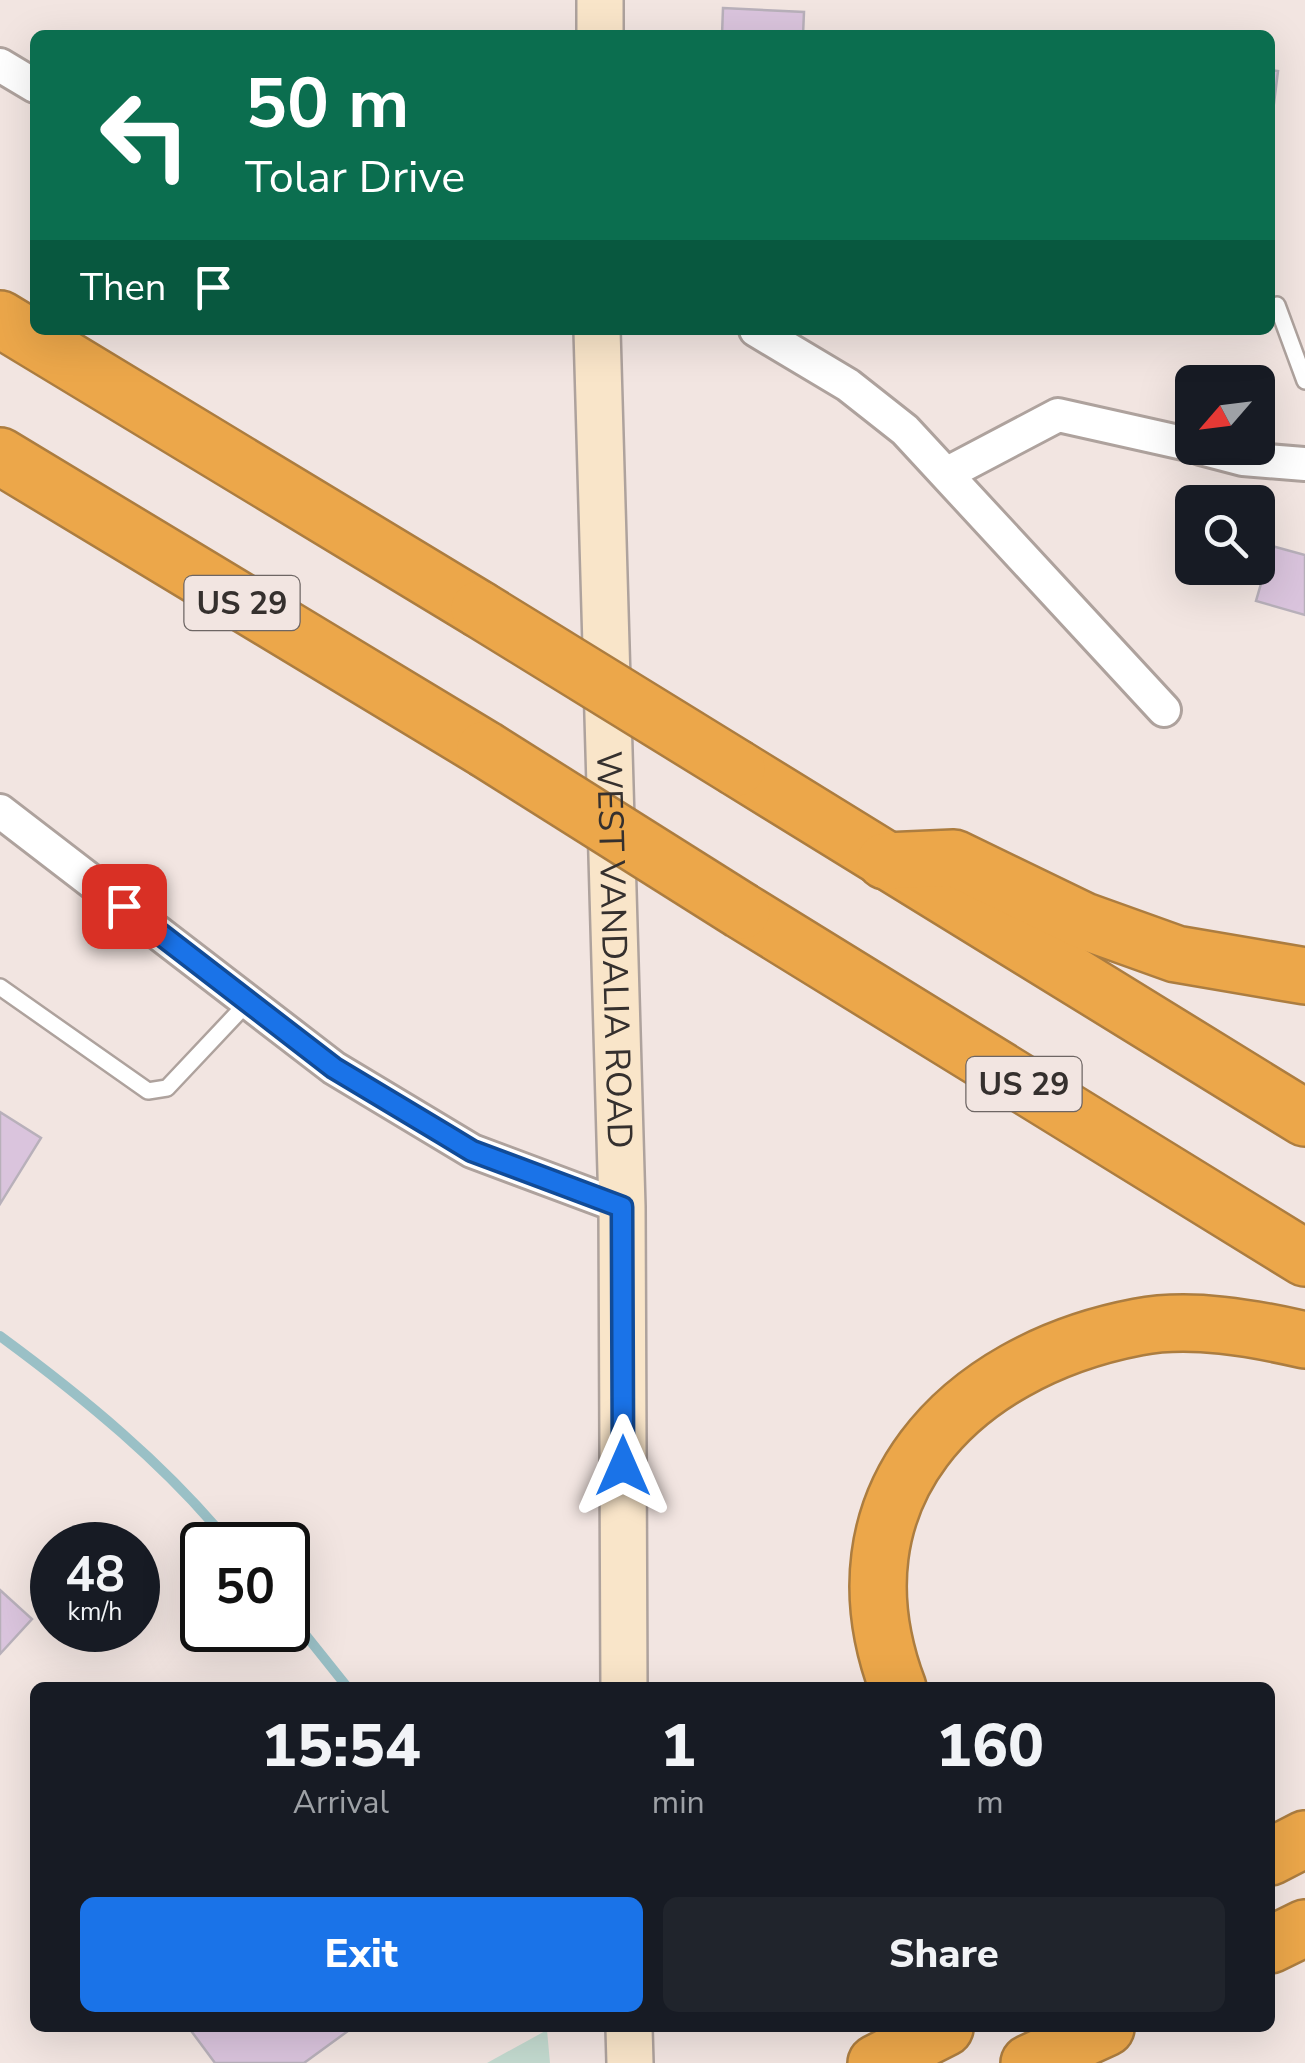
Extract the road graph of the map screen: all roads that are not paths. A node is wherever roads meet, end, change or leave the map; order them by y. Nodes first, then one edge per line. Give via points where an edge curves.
1 (600, 0) edge
2 (600, 30) edge
3 (0, 65) edge
4 (30, 83) edge
5 (1277, 305) dead end
6 (0, 319) edge
7 (597, 335) edge
8 (764, 335) edge
9 (1305, 382) edge
10 (1175, 441) edge
11 (0, 456) edge
12 (1275, 462) edge
13 (1305, 464) edge
14 (948, 473) junction
15 (1164, 710) dead end
16 (0, 811) edge
17 (885, 861) junction
18 (1305, 976) edge
19 (0, 987) edge
20 (248, 1002) junction
21 (1305, 1118) edge
22 (622, 1207) junction
23 (1305, 1258) edge
24 (1305, 1340) edge
25 (624, 1682) edge
26 (897, 1682) edge
27 (1305, 1810) edge
28 (1275, 1816) edge
29 (1305, 1839) edge
30 (1275, 1854) edge
31 (1305, 1928) edge
32 (1275, 1943) edge
33 (629, 2032) edge
34 (937, 2032) edge
35 (1097, 2032) edge
36 (630, 2063) edge
37 (876, 2063) edge
38 (1029, 2063) edge

1 - 2 main road
3 - 4 street
5 - 9 lane
6 - 17 highway, bridge
7 - 22 main road, WEST VANDALIA ROAD
8 - 14 street via 848,386
10 - 14 street via 1058,416
11 - 23 highway, US 29, bridge
12 - 13 street
14 - 15 street
16 - 20 street
17 - 18 highway via 954,858 1084,921 1176,954
17 - 21 highway
19 - 20 lane via 148,1091 167,1088
20 - 22 street via 334,1068 472,1151
22 - 25 main road, WEST VANDALIA ROAD
24 - 26 highway via 1198,1325 1142,1326 1052,1349 963,1404 910,1471 880,1553 877,1602
27 - 28 highway
29 - 30 highway
31 - 32 highway
33 - 36 main road
34 - 37 highway
35 - 38 highway

